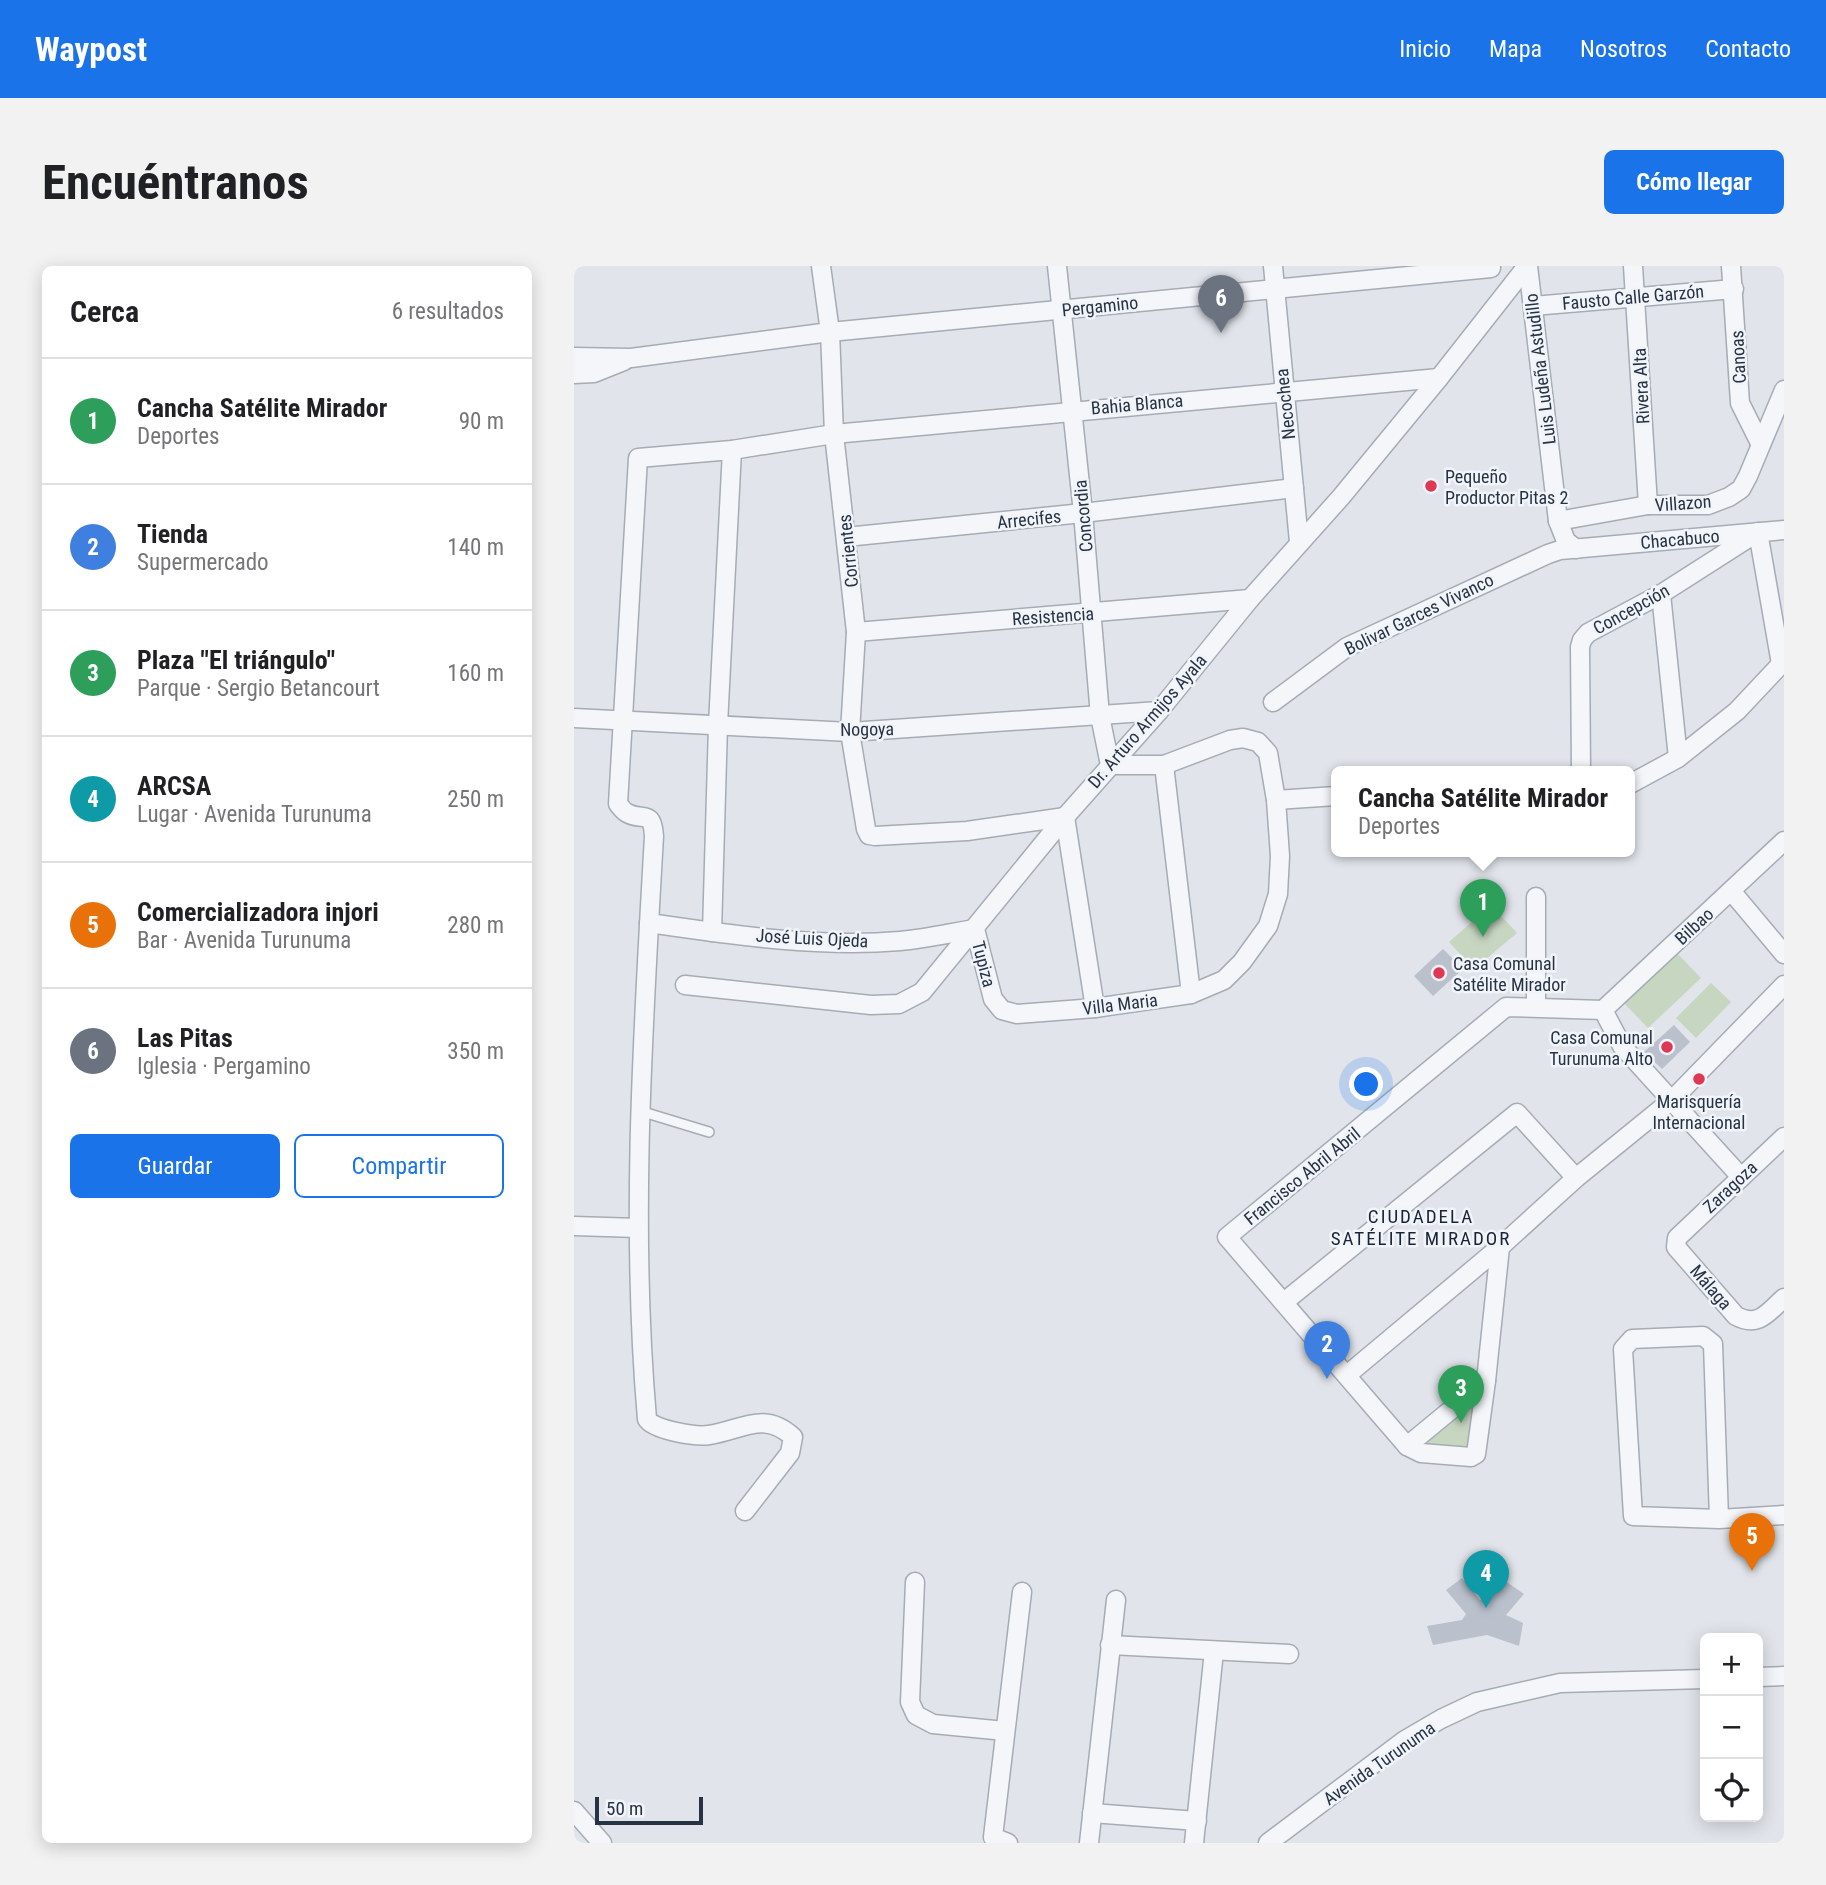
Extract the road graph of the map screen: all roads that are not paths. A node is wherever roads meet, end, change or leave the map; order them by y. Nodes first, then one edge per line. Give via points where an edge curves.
1 (821, 266) edge
2 (1057, 266) edge
3 (1273, 266) edge
4 (1528, 266) edge
5 (1633, 266) edge
6 (1731, 266) edge
7 (1491, 267) edge
8 (1274, 288) junction
9 (1508, 289) junction
10 (1734, 289) junction
11 (1636, 297) junction
12 (1532, 306) junction
13 (1062, 309) junction
14 (830, 332) junction
15 (574, 357) edge
16 (631, 358) junction
17 (574, 374) edge
18 (1440, 378) junction
19 (1784, 390) edge
20 (1283, 391) junction
21 (1073, 410) junction
22 (834, 434) junction
23 (1760, 443) junction
24 (732, 450) junction
25 (1294, 488) junction
26 (1648, 505) junction
27 (1083, 513) junction
28 (1558, 521) junction
29 (1784, 530) edge
30 (1758, 532) junction
31 (846, 537) junction
32 (1299, 542) junction
33 (1576, 549) junction
34 (1661, 594) junction
35 (1250, 599) junction
36 (1092, 614) junction
37 (856, 632) junction
38 (1782, 662) edge
39 (1273, 702) dead end
40 (1159, 711) junction
41 (1100, 716) junction
42 (574, 718) edge
43 (622, 720) junction
44 (718, 725) junction
45 (850, 732) junction
46 (1678, 758) junction
47 (1110, 765) junction
48 (1164, 765) junction
49 (1581, 766) edge
50 (1635, 781) edge
51 (1331, 796) edge
52 (1276, 800) junction
53 (1065, 817) junction
54 (1784, 841) edge
55 (1732, 892) junction
56 (1536, 897) dead end
57 (649, 923) junction
58 (975, 929) junction
59 (712, 932) junction
60 (1784, 954) edge
61 (685, 985) dead end
62 (1784, 985) edge
63 (1191, 994) junction
64 (993, 999) joint
65 (1536, 1006) junction
66 (1095, 1007) junction
67 (1603, 1010) junction
68 (1672, 1100) junction
69 (640, 1111) junction
70 (709, 1132) dead end
71 (1784, 1137) edge
72 (1741, 1177) junction
73 (1576, 1178) junction
74 (574, 1226) edge
75 (638, 1228) junction
76 (1677, 1238) joint
77 (1500, 1247) junction
78 (1784, 1298) edge
79 (1284, 1302) junction
80 (1347, 1376) junction
81 (1486, 1381) junction
82 (1406, 1446) junction
83 (745, 1511) dead end
84 (1784, 1515) edge
85 (1719, 1518) junction
86 (915, 1581) dead end
87 (1022, 1592) dead end
88 (1115, 1600) dead end
89 (1111, 1645) junction
90 (1214, 1651) junction
91 (1289, 1654) dead end
92 (1784, 1676) edge
93 (1763, 1677) edge
94 (1700, 1679) edge
95 (1004, 1731) junction
96 (574, 1811) edge
97 (1092, 1813) junction
98 (1197, 1821) junction
99 (1000, 1840) edge
100 (602, 1843) edge
101 (1089, 1843) edge
102 (1194, 1843) edge
103 (1268, 1843) edge

1 - 14 street, Corrientes
2 - 13 street, Concordia
3 - 8 street, Necochea
4 - 9 street, Dr. Arturo Armijos Ayala
4 - 12 street, Luis Ludeña Astudillo
5 - 11 street, Rivera Alta
6 - 10 street, Canoas
7 - 8 street, Pergamino
7 - 9 street
8 - 13 street, Pergamino
8 - 20 street, Necochea
9 - 18 street, Dr. Arturo Armijos Ayala
10 - 11 street, Fausto Calle Garzón
10 - 23 street, Canoas via 1740,403
11 - 12 street, Fausto Calle Garzón
11 - 26 street, Rivera Alta
12 - 28 street, Luis Ludeña Astudillo
13 - 14 street, Pergamino
13 - 21 street, Concordia
14 - 16 street, Pergamino
14 - 22 street, Corrientes
15 - 16 street
16 - 17 street via 594,373
18 - 20 street, Bahia Blanca
18 - 32 street, Dr. Arturo Armijos Ayala
19 - 23 street, Villazon
20 - 21 street, Bahia Blanca
20 - 25 street, Necochea
21 - 22 street, Bahia Blanca
21 - 27 street, Concordia
22 - 24 street, Bahia Blanca
22 - 31 street, Corrientes
23 - 26 street, Villazon via 1741,489 1729,497 1708,505
24 - 43 street, Bahia Blanca via 638,458
24 - 44 street
25 - 27 street, Arrecifes
25 - 32 street, Necochea
26 - 28 street, Villazon
27 - 31 street, Arrecifes
27 - 36 street, Concordia
28 - 33 street, Luis Ludeña Astudillo via 1566,541
29 - 30 street, Chacabuco
30 - 33 street, Chacabuco
30 - 34 street, Concepción
30 - 38 street
31 - 37 street, Corrientes
32 - 35 street, Dr. Arturo Armijos Ayala
33 - 39 street, Bolivar Garces Vivanco via 1548,554 1347,647
34 - 46 street
34 - 49 street, Concepción via 1582,640
35 - 36 street, Resistencia
35 - 40 street, Dr. Arturo Armijos Ayala
36 - 37 street, Resistencia
36 - 41 street, Concordia
37 - 45 street, Corrientes
38 - 46 street via 1737,711
40 - 41 street, Nogoya
40 - 47 street, Dr. Arturo Armijos Ayala
41 - 45 street, Nogoya
41 - 47 street, Concordia
42 - 43 street, Nogoya
43 - 44 street, Nogoya
43 - 57 street via 618,804 653,824
44 - 45 street, Nogoya
44 - 59 street
45 - 53 street, Corrientes via 870,835 967,831
46 - 50 street
47 - 48 street
47 - 53 street, Dr. Arturo Armijos Ayala
48 - 52 street, Villa Maria via 1230,740 1258,742 1268,753
48 - 63 street
51 - 52 street
52 - 63 street, Villa Maria via 1278,894 1268,926 1224,980
53 - 58 street, Dr. Arturo Armijos Ayala
53 - 66 street
54 - 55 street, Bilbao
55 - 60 street
55 - 67 street, Bilbao
56 - 65 street
57 - 59 street, José Luis Ojeda
57 - 69 street
58 - 59 street, José Luis Ojeda via 902,941 831,943
58 - 61 street, Dr. Arturo Armijos Ayala via 922,992 899,1004
58 - 64 street, Tupiza
62 - 68 street
63 - 66 street, Villa Maria
64 - 66 street, Villa Maria via 1002,1010 1017,1014
65 - 67 street
65 - 79 street, Francisco Abril Abril via 1506,1007 1227,1237
67 - 68 street via 1622,1046
68 - 72 street
68 - 73 street
69 - 70 lane
69 - 75 street
71 - 72 street, Zaragoza
72 - 76 street, Zaragoza
73 - 77 street
73 - 79 street via 1517,1113
74 - 75 street
75 - 83 street via 648,1423 709,1435 762,1422 785,1429 793,1437 786,1460
76 - 78 street, Málaga via 1676,1247 1736,1316 1759,1320
77 - 80 street
77 - 81 street
79 - 80 street
80 - 82 street
81 - 82 street
81 - 82 street via 1474,1456 1421,1453
84 - 85 street
85 - 85 street via 1633,1516 1623,1349 1632,1339 1703,1336 1713,1343
86 - 95 street via 910,1702 916,1715 933,1724
87 - 95 street
88 - 89 street
89 - 90 street
89 - 97 street
90 - 91 street
90 - 98 street
92 - 93 street
94 - 103 street, Avenida Turunuma via 1560,1683 1477,1702 1405,1740
95 - 99 street
96 - 100 street
97 - 98 street
97 - 101 street
98 - 102 street

